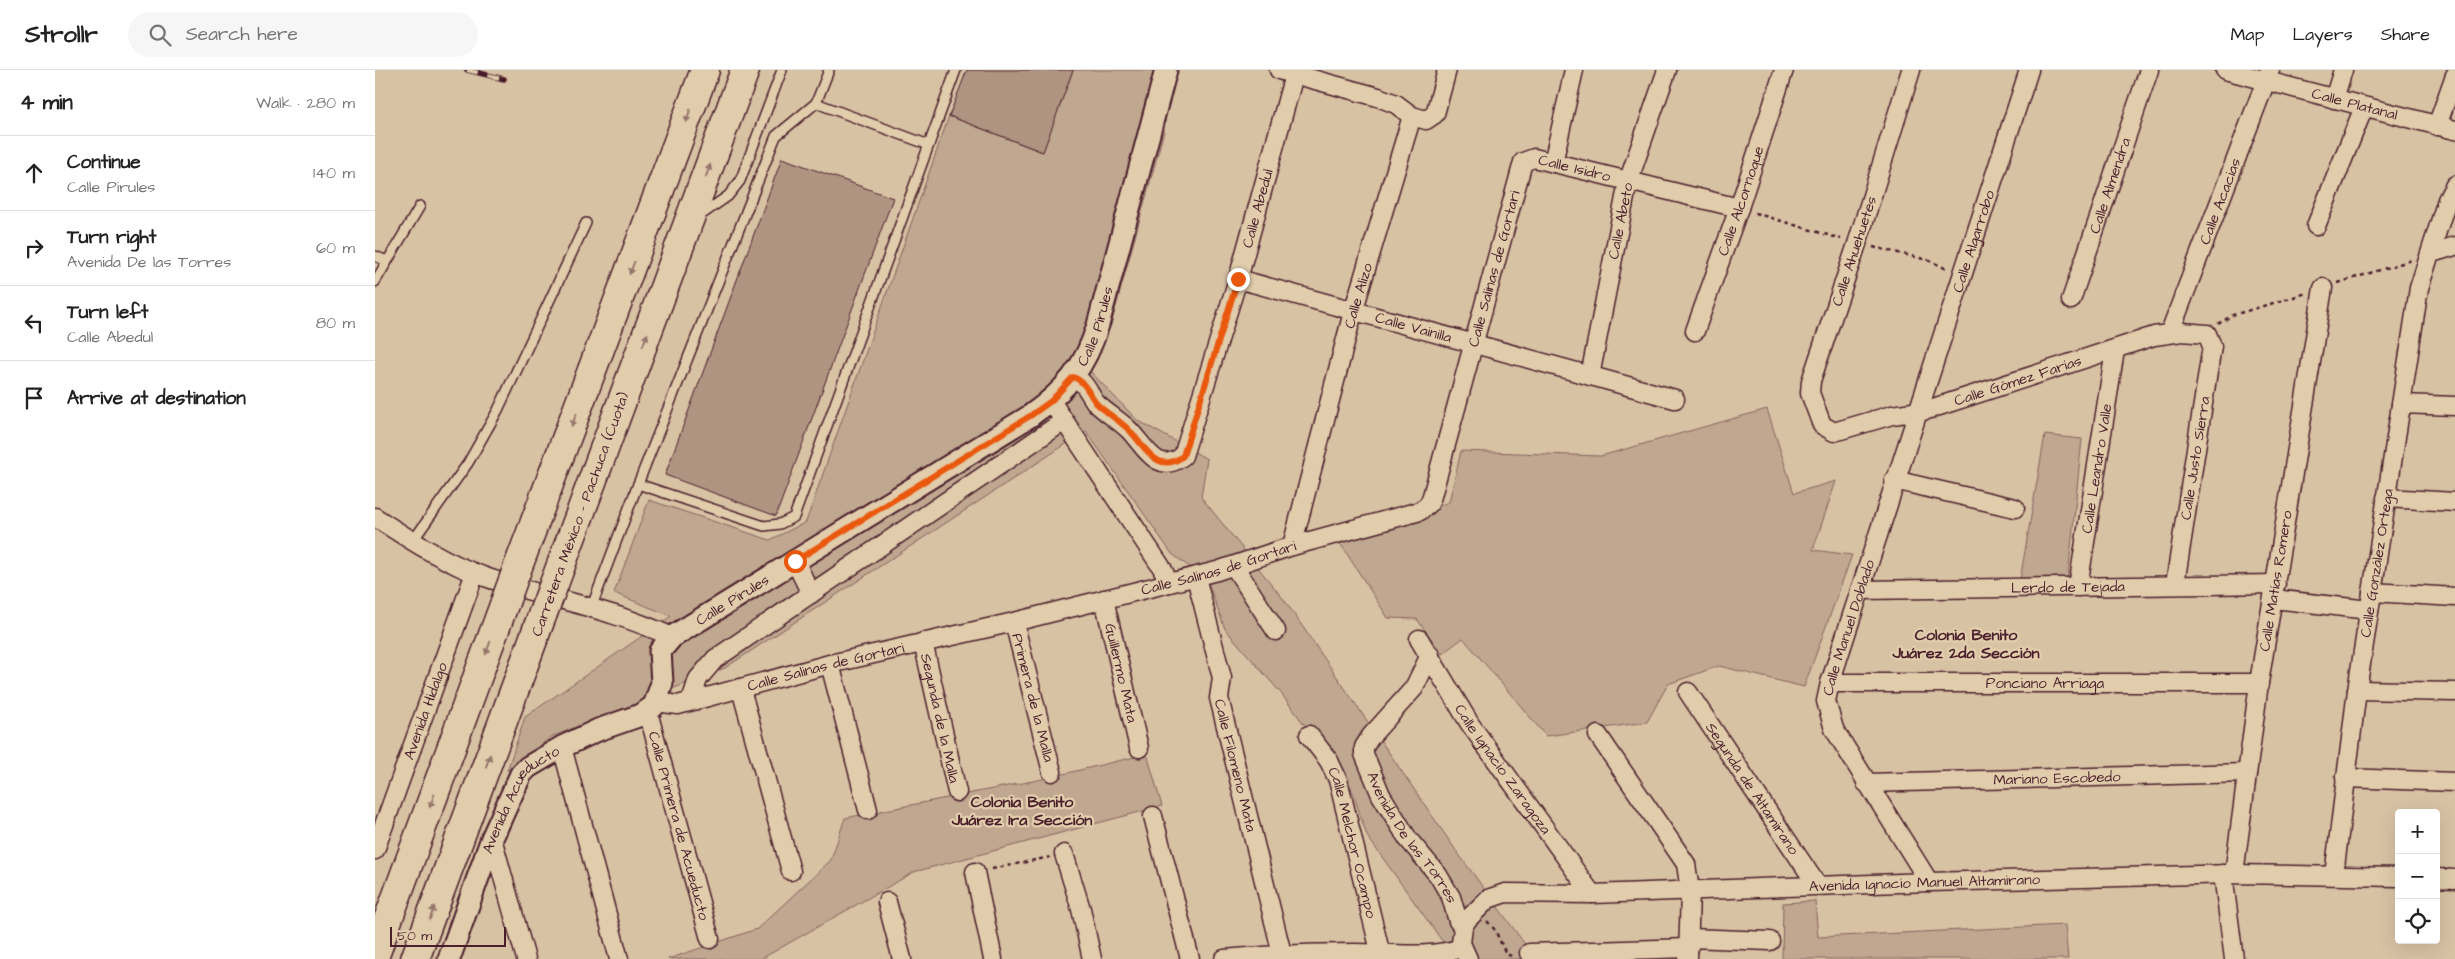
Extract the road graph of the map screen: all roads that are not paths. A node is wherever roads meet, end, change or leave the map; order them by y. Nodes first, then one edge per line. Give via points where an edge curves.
1 (705, 70) edge
2 (745, 70) edge
3 (782, 70) edge
4 (829, 70) edge
5 (956, 70) edge
6 (1166, 70) edge
7 (1447, 70) edge
8 (1574, 70) edge
9 (1667, 70) edge
10 (1784, 70) edge
11 (1911, 70) edge
12 (2029, 70) edge
13 (2149, 70) edge
14 (2225, 70) edge
15 (2343, 70) edge
16 (1287, 72) edge
17 (2269, 75) edge
18 (2455, 75) edge
19 (2334, 99) junction
20 (816, 103) junction
21 (2364, 107) junction
22 (1412, 116) junction
23 (2437, 126) junction
24 (2455, 130) edge
25 (929, 144) junction
26 (1526, 160) joint
27 (1553, 163) junction
28 (1628, 182) junction
29 (2455, 185) edge
30 (420, 206) dead end
31 (1739, 208) junction
32 (586, 223) dead end
33 (689, 223) junction
34 (2316, 226) dead end
35 (2455, 246) edge
36 (2432, 253) junction
37 (375, 256) edge
38 (387, 261) junction
39 (1238, 279) junction
40 (375, 282) edge
41 (2323, 288) dead end
42 (2071, 300) dead end
43 (1353, 312) junction
44 (1695, 331) dead end
45 (2170, 332) junction
46 (2207, 334) joint
47 (1474, 342) junction
48 (2115, 350) junction
49 (1590, 376) junction
50 (1073, 377) junction
51 (1675, 399) dead end
52 (1051, 401) junction
53 (2401, 404) junction
54 (2455, 406) edge
55 (1918, 412) junction
56 (1064, 421) junction
57 (1826, 429) joint
58 (1894, 480) junction
59 (638, 484) junction
60 (2386, 498) junction
61 (2455, 502) edge
62 (2015, 508) dead end
63 (375, 517) edge
64 (412, 542) junction
65 (1292, 546) junction
66 (795, 561) junction
67 (1234, 566) junction
68 (475, 573) junction
69 (1196, 577) junction
70 (1169, 583) junction
71 (2175, 584) junction
72 (2078, 587) junction
73 (1860, 590) junction
74 (2275, 591) junction
75 (2372, 592) junction
76 (811, 594) junction
77 (2455, 597) edge
78 (1104, 599) junction
79 (592, 606) junction
80 (2369, 610) junction
81 (1013, 622) junction
82 (1276, 631) dead end
83 (672, 637) junction
84 (1419, 639) dead end
85 (923, 642) junction
86 (1430, 655) junction
87 (830, 664) junction
88 (1830, 683) junction
89 (2259, 683) junction
90 (741, 689) junction
91 (2357, 690) junction
92 (1688, 692) dead end
93 (2455, 692) edge
94 (691, 702) junction
95 (652, 707) junction
96 (1309, 735) dead end
97 (1598, 735) dead end
98 (561, 747) junction
99 (1139, 748) dead end
100 (1052, 772) dead end
101 (2247, 772) junction
102 (2345, 778) junction
103 (1866, 782) junction
104 (2455, 782) edge
105 (957, 792) dead end
106 (868, 810) dead end
107 (1153, 816) dead end
108 (493, 838) junction
109 (375, 850) edge
110 (1064, 854) road end
111 (791, 871) dead end
112 (975, 872) road end
113 (2229, 874) junction
114 (2334, 875) junction
115 (2395, 877) edge
116 (2440, 878) edge
117 (2455, 879) edge
118 (1929, 882) junction
119 (1817, 885) junction
120 (1690, 891) junction
121 (1592, 894) junction
122 (887, 902) dead end
123 (1468, 920) junction
124 (710, 939) dead end
125 (1770, 941) dead end
126 (1689, 948) edge
127 (1282, 954) junction
128 (1465, 954) edge
129 (1529, 954) road end
130 (375, 955) edge
131 (1381, 955) junction
132 (1318, 956) edge
133 (415, 959) edge
134 (449, 959) edge
135 (526, 959) edge
136 (619, 959) edge
137 (902, 959) edge
138 (993, 959) edge
139 (1092, 959) edge
140 (1190, 959) edge
141 (1224, 959) edge
142 (2234, 959) edge

1 -> 130 highway, bridge
33 -> 2 highway, Carretera México - Pachuca (Cuota)
3 - 33 lane via 740,182 728,196
4 - 20 lane
5 - 25 lane
6 - 50 street, Calle Pirules via 1098,325 1087,356
7 - 22 street via 1435,114 1427,120
8 - 27 street
9 - 28 street, Calle Abeto
10 - 31 street, Calle Alcornoque
11 - 57 street, Calle Ahuehuetes via 1811,381 1811,398
12 - 55 street, Calle Algarrobo
13 - 42 street, Calle Almendra
14 - 17 street, Calle Platanal
15 - 19 street
16 - 22 street via 1378,97 1396,104
16 - 39 street, Calle Abedul
17 - 19 street, Calle Platanal
17 - 45 street, Calle Acacias
18 - 23 street
19 - 21 street, Calle Platanal
20 - 25 lane
20 - 59 lane via 776,136
21 - 23 street, Calle Platanal
21 - 34 street
22 - 43 street, Calle Alizo
23 - 24 street, Calle Platanal
25 - 59 lane via 794,517 780,524 764,526
26 - 27 street, Calle Isidro via 1534,158
26 - 47 street, Calle Salinas de Gortari
27 - 28 street, Calle Isidro
28 - 31 street, Calle Isidro
28 - 49 street, Calle Abeto
29 - 36 street, Calle González Ortega via 2447,200
30 - 38 lane
31 - 44 street, Calle Alcornoque
32 - 64 lane via 498,410 467,463
133 -> 33 highway, Carretera México - Pachuca (Cuota), bridge
35 - 36 street
36 - 53 street, Calle González Ortega via 2419,288
37 - 38 lane
38 - 40 lane
39 - 43 street, Calle Vainilla
39 - 50 street, Calle Abedul via 1183,456 1174,463 1155,459
41 - 74 street, Calle Matías Romero
43 - 47 street, Calle Vainilla
43 - 65 street, Calle Alizo
45 - 46 street, Calle Gómez Farías
45 - 48 street, Calle Gómez Farías
46 - 71 street, Calle Justo Sierra via 2212,346
47 - 49 street, Calle Vainilla
47 - 65 street, Calle Salinas de Gortari via 1426,508
48 - 55 street, Calle Gómez Farías
48 - 72 street, Calle Leandro Valle
49 - 51 street, Calle Vainilla
50 - 52 street, Calle Pirules
52 - 56 street
52 - 66 street, Calle Pirules
53 - 54 street
53 - 60 street, Calle González Ortega
55 - 57 street, Calle Gómez Farías via 1892,415 1841,431
55 - 58 street, Calle Manuel Doblado
56 - 70 street
56 - 76 street
58 - 62 street
58 - 73 street, Calle Manuel Doblado
59 - 79 lane
60 - 61 street
60 - 75 street, Calle González Ortega
63 - 64 street
64 - 68 street
65 - 67 street, Calle Salinas de Gortari
66 - 76 street
66 - 83 street, Calle Pirules
67 - 69 street, Calle Salinas de Gortari
67 - 82 street
68 - 79 street via 529,591
68 - 109 street, Avenida Hidalgo
69 - 70 street, Calle Salinas de Gortari
69 - 127 street, Calle Filomeno Mata via 1222,678 1219,698
70 - 78 street, Calle Salinas de Gortari
71 - 72 street, Lerdo de Tejada
71 - 74 street, Lerdo de Tejada
72 - 73 street, Lerdo de Tejada
73 - 88 street, Calle Manuel Doblado
74 - 80 street, Lerdo de Tejada
74 - 89 street, Calle Matías Romero
75 - 77 street
75 - 80 street, Calle González Ortega
76 - 94 street via 715,660 698,679
78 - 81 street, Calle Salinas de Gortari
78 - 99 street, Guillermo Mata
79 - 83 street via 641,622
80 - 91 street, Calle González Ortega
81 - 85 street, Calle Salinas de Gortari
81 - 100 street, Primera de la Malla
83 - 95 street via 660,651 662,684
84 - 86 street, Calle Ignacio Zaragoza
85 - 87 street, Calle Salinas de Gortari
85 - 105 street, Segunda de la Malla
86 - 121 street, Calle Ignacio Zaragoza via 1470,724
86 - 123 street, Avenida De las Torres via 1414,688 1364,747 1365,758 1381,795 1408,839 1438,875 1451,897 1458,921
87 - 90 street, Calle Salinas de Gortari
87 - 106 street
88 - 89 street, Ponciano Arriaga
88 - 103 street, Calle Manuel Doblado via 1826,701 1828,715
89 - 101 street, Calle Matías Romero
90 - 94 street, Calle Salinas de Gortari
90 - 111 street
91 - 93 street
91 - 102 street, Calle González Ortega
92 - 119 street, Segunda de Altamirano
94 - 95 street, Calle Salinas de Gortari
95 - 98 street, Avenida Acueducto
95 - 124 street, Calle Primera de Acueducto
96 - 131 street, Calle Melchor Ocampo via 1329,761 1338,780
97 - 120 street via 1684,860 1689,871
98 - 108 street, Avenida Acueducto via 521,774
98 - 136 street
101 - 103 street, Mariano Escobedo
101 - 113 street, Calle Matías Romero
102 - 104 street
102 - 114 street, Calle González Ortega
103 - 118 street, Calle Manuel Doblado
107 - 140 street
108 - 134 street, Avenida Acueducto
108 - 135 street
110 - 139 street
112 - 138 street
113 - 114 street, Avenida Ignacio Manuel Altamirano
113 - 118 street, Avenida Ignacio Manuel Altamirano
113 - 142 street, Calle Matías Romero
114 - 115 street, Avenida Ignacio Manuel Altamirano
116 - 117 street
118 - 119 street, Avenida Ignacio Manuel Altamirano
119 - 120 street, Avenida Ignacio Manuel Altamirano
120 - 121 street, Avenida Ignacio Manuel Altamirano
120 - 126 street
121 - 123 street, Avenida Ignacio Manuel Altamirano via 1499,894 1488,899
122 - 137 street
123 - 128 street
125 - 126 street
126 - 129 street
127 - 132 street
127 - 141 street
128 - 131 street via 1419,958
131 - 132 street

